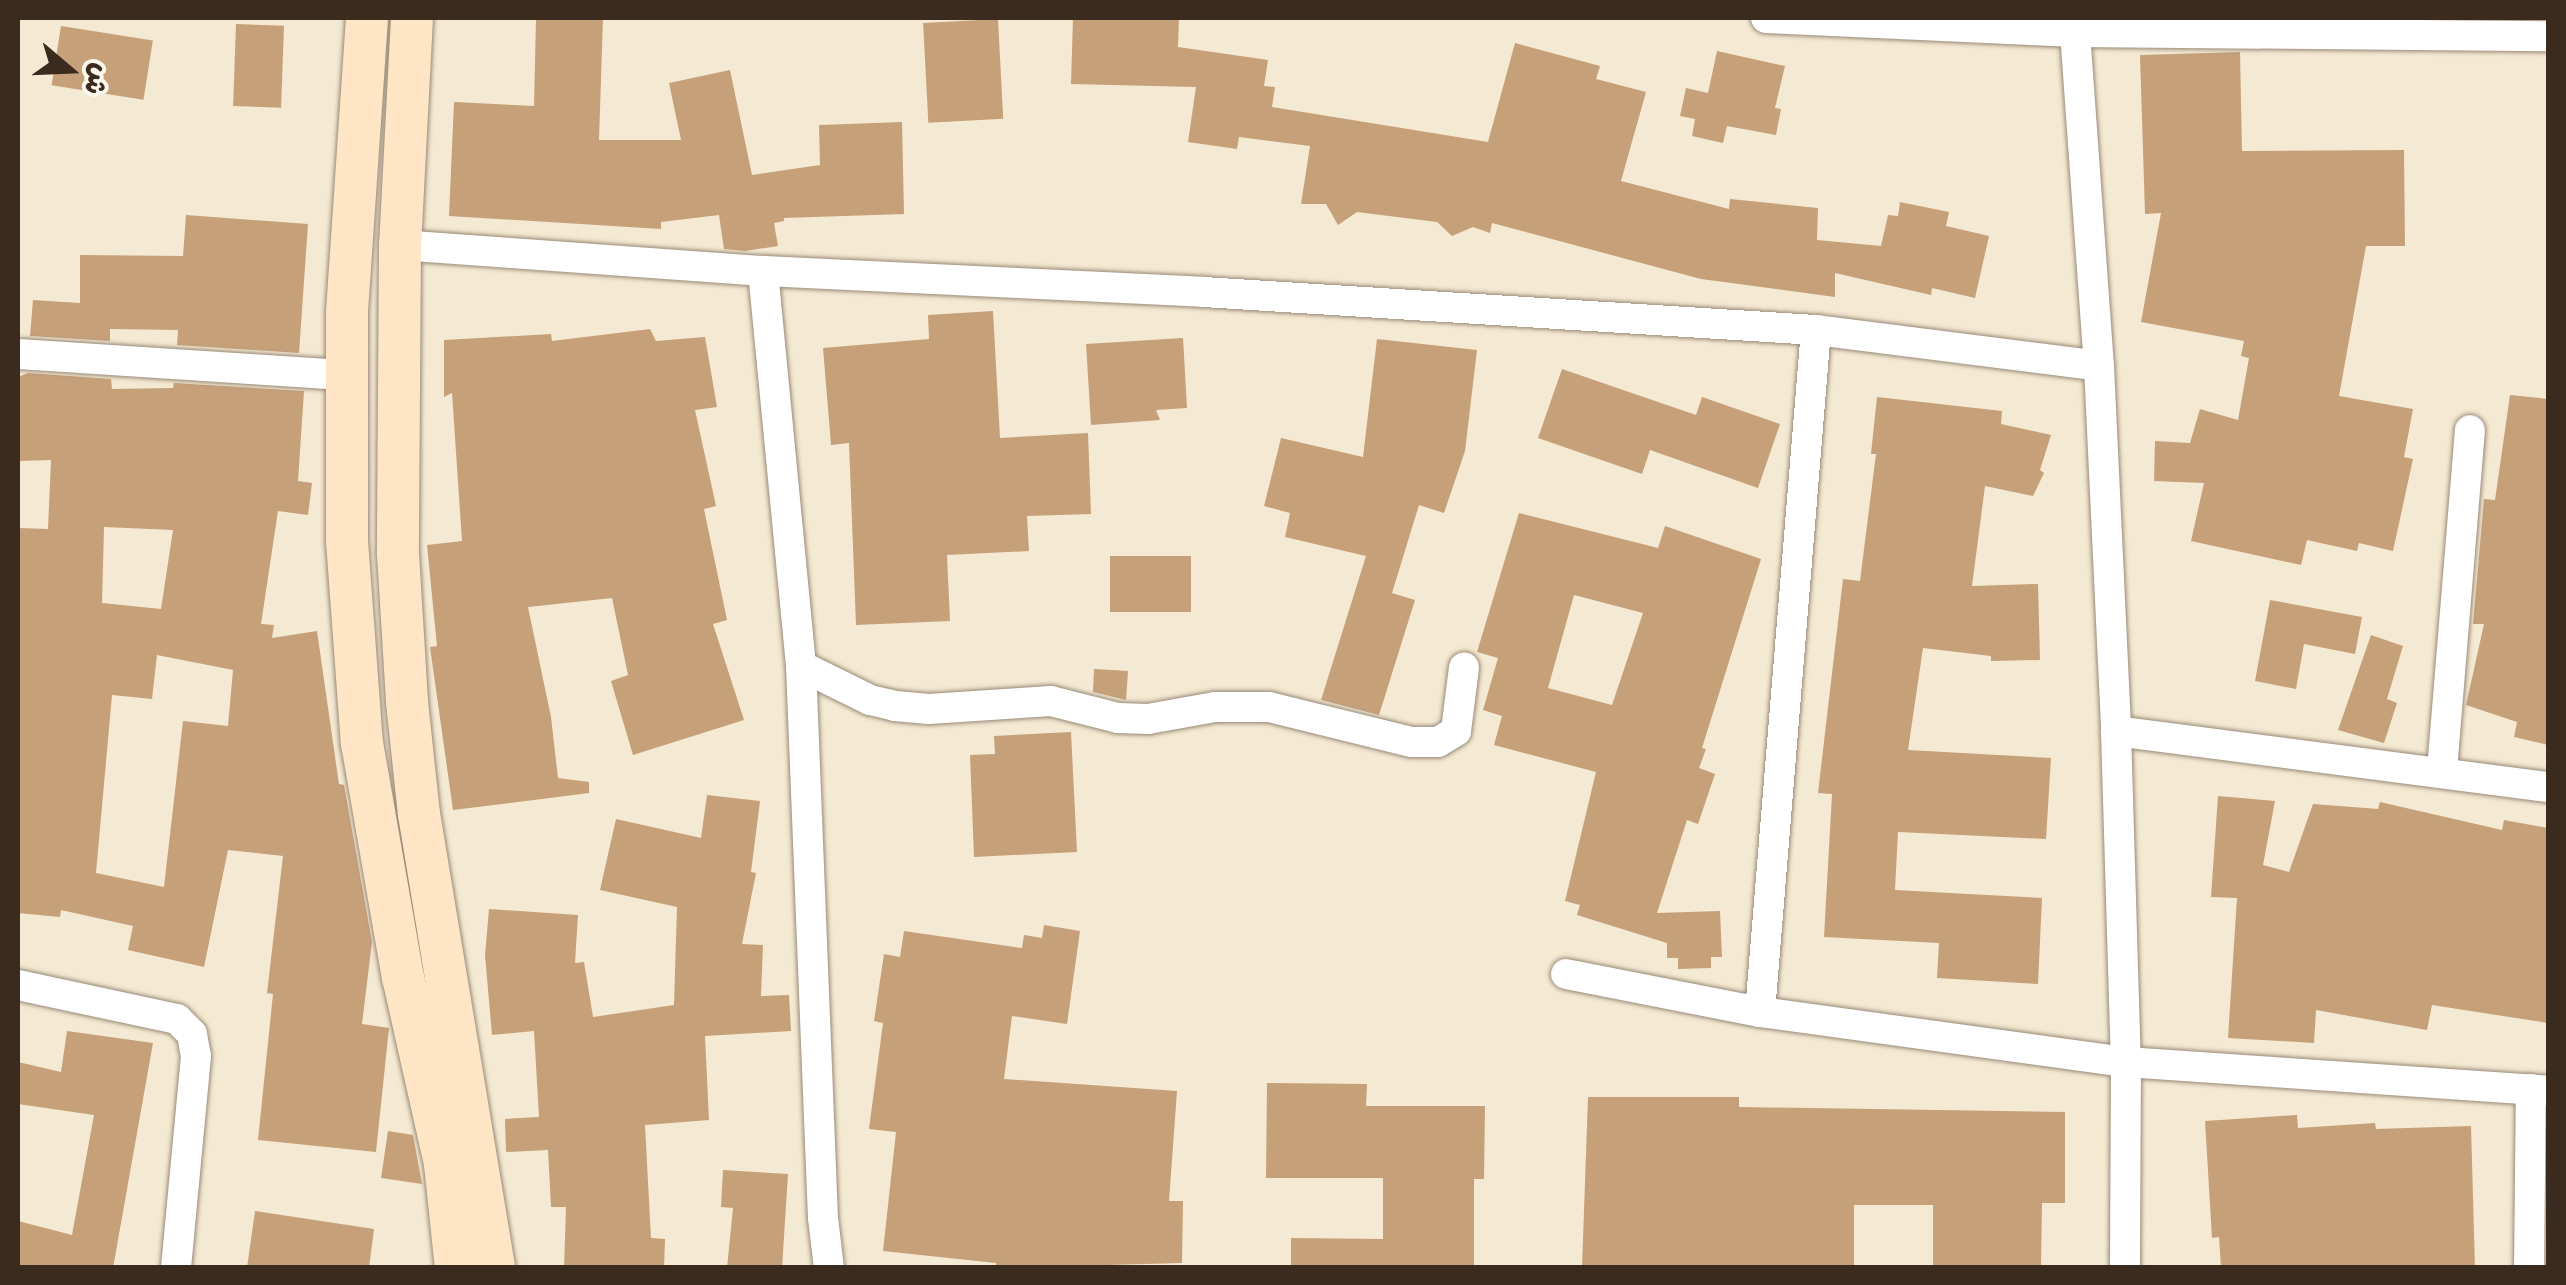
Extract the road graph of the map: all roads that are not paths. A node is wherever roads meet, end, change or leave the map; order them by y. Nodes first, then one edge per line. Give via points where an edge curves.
1 (367, 18) edge
2 (412, 18) edge
3 (1766, 18) edge
4 (2075, 25) edge
5 (2548, 36) edge
6 (400, 246) junction
7 (763, 271) junction
8 (1816, 330) junction
9 (18, 354) edge
10 (2099, 366) junction
11 (347, 375) junction
12 (2470, 430) dead end
13 (802, 666) junction
14 (1464, 668) dead end
15 (2116, 731) junction
16 (2442, 770) junction
17 (2548, 786) edge
18 (1566, 974) dead end
19 (18, 985) edge
20 (1760, 1012) junction
21 (2126, 1062) junction
22 (2540, 1090) edge
23 (176, 1268) edge
24 (456, 1268) edge
25 (494, 1268) edge
26 (830, 1268) edge
27 (2125, 1268) edge
28 (2528, 1268) edge

1 - 11 street
2 - 6 street
3 - 4 street
4 - 5 street
4 - 10 street
6 - 7 street
6 - 25 street via 398,554 407,702 419,814
7 - 8 street
7 - 13 street
8 - 10 street
8 - 20 street
9 - 11 street
10 - 15 street
11 - 24 street via 347,542 362,743 445,1164
12 - 16 street
13 - 14 street via 894,706 1051,702 1148,719 1270,707 1412,742 1438,742 1456,731
13 - 26 street
15 - 16 street
15 - 21 street
16 - 17 street
18 - 20 street
19 - 23 street via 177,1020 192,1034 196,1056
20 - 21 street
21 - 22 street
21 - 27 street
22 - 28 street

